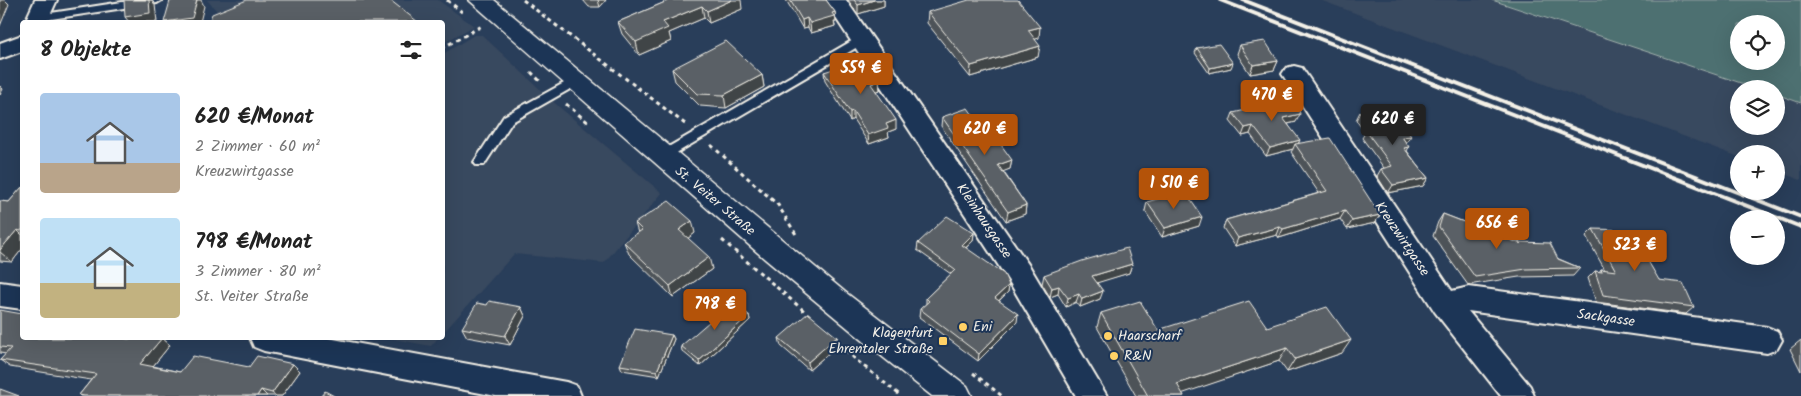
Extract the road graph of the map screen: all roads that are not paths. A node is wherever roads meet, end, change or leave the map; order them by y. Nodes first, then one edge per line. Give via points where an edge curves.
1 (157, 0) edge
2 (835, 0) edge
3 (490, 8) edge
4 (40, 14) edge
5 (862, 39) junction
6 (20, 44) edge
7 (0, 51) edge
8 (1294, 74) dead end
9 (575, 81) junction
10 (662, 156) junction
11 (480, 162) dead end
12 (0, 294) edge
13 (20, 297) edge
14 (1445, 304) junction
15 (272, 340) edge
16 (1767, 340) dead end
17 (465, 388) edge
18 (566, 396) edge
19 (956, 396) edge
20 (1092, 396) edge
21 (1519, 396) edge

1 - 4 lane
2 - 5 street, Kleinhausgasse
3 - 9 main road, St. Veiter Straße
5 - 10 lane
5 - 20 street, Kleinhausgasse via 1020,275
6 - 7 street
8 - 14 street, Kreuzwirtgasse
9 - 10 main road, St. Veiter Straße
9 - 11 lane via 508,119
10 - 19 main road, St. Veiter Straße via 909,361
12 - 13 street
14 - 16 street, Sackgasse via 1469,299
14 - 21 street, Kreuzwirtgasse
15 - 17 street
17 - 18 street

